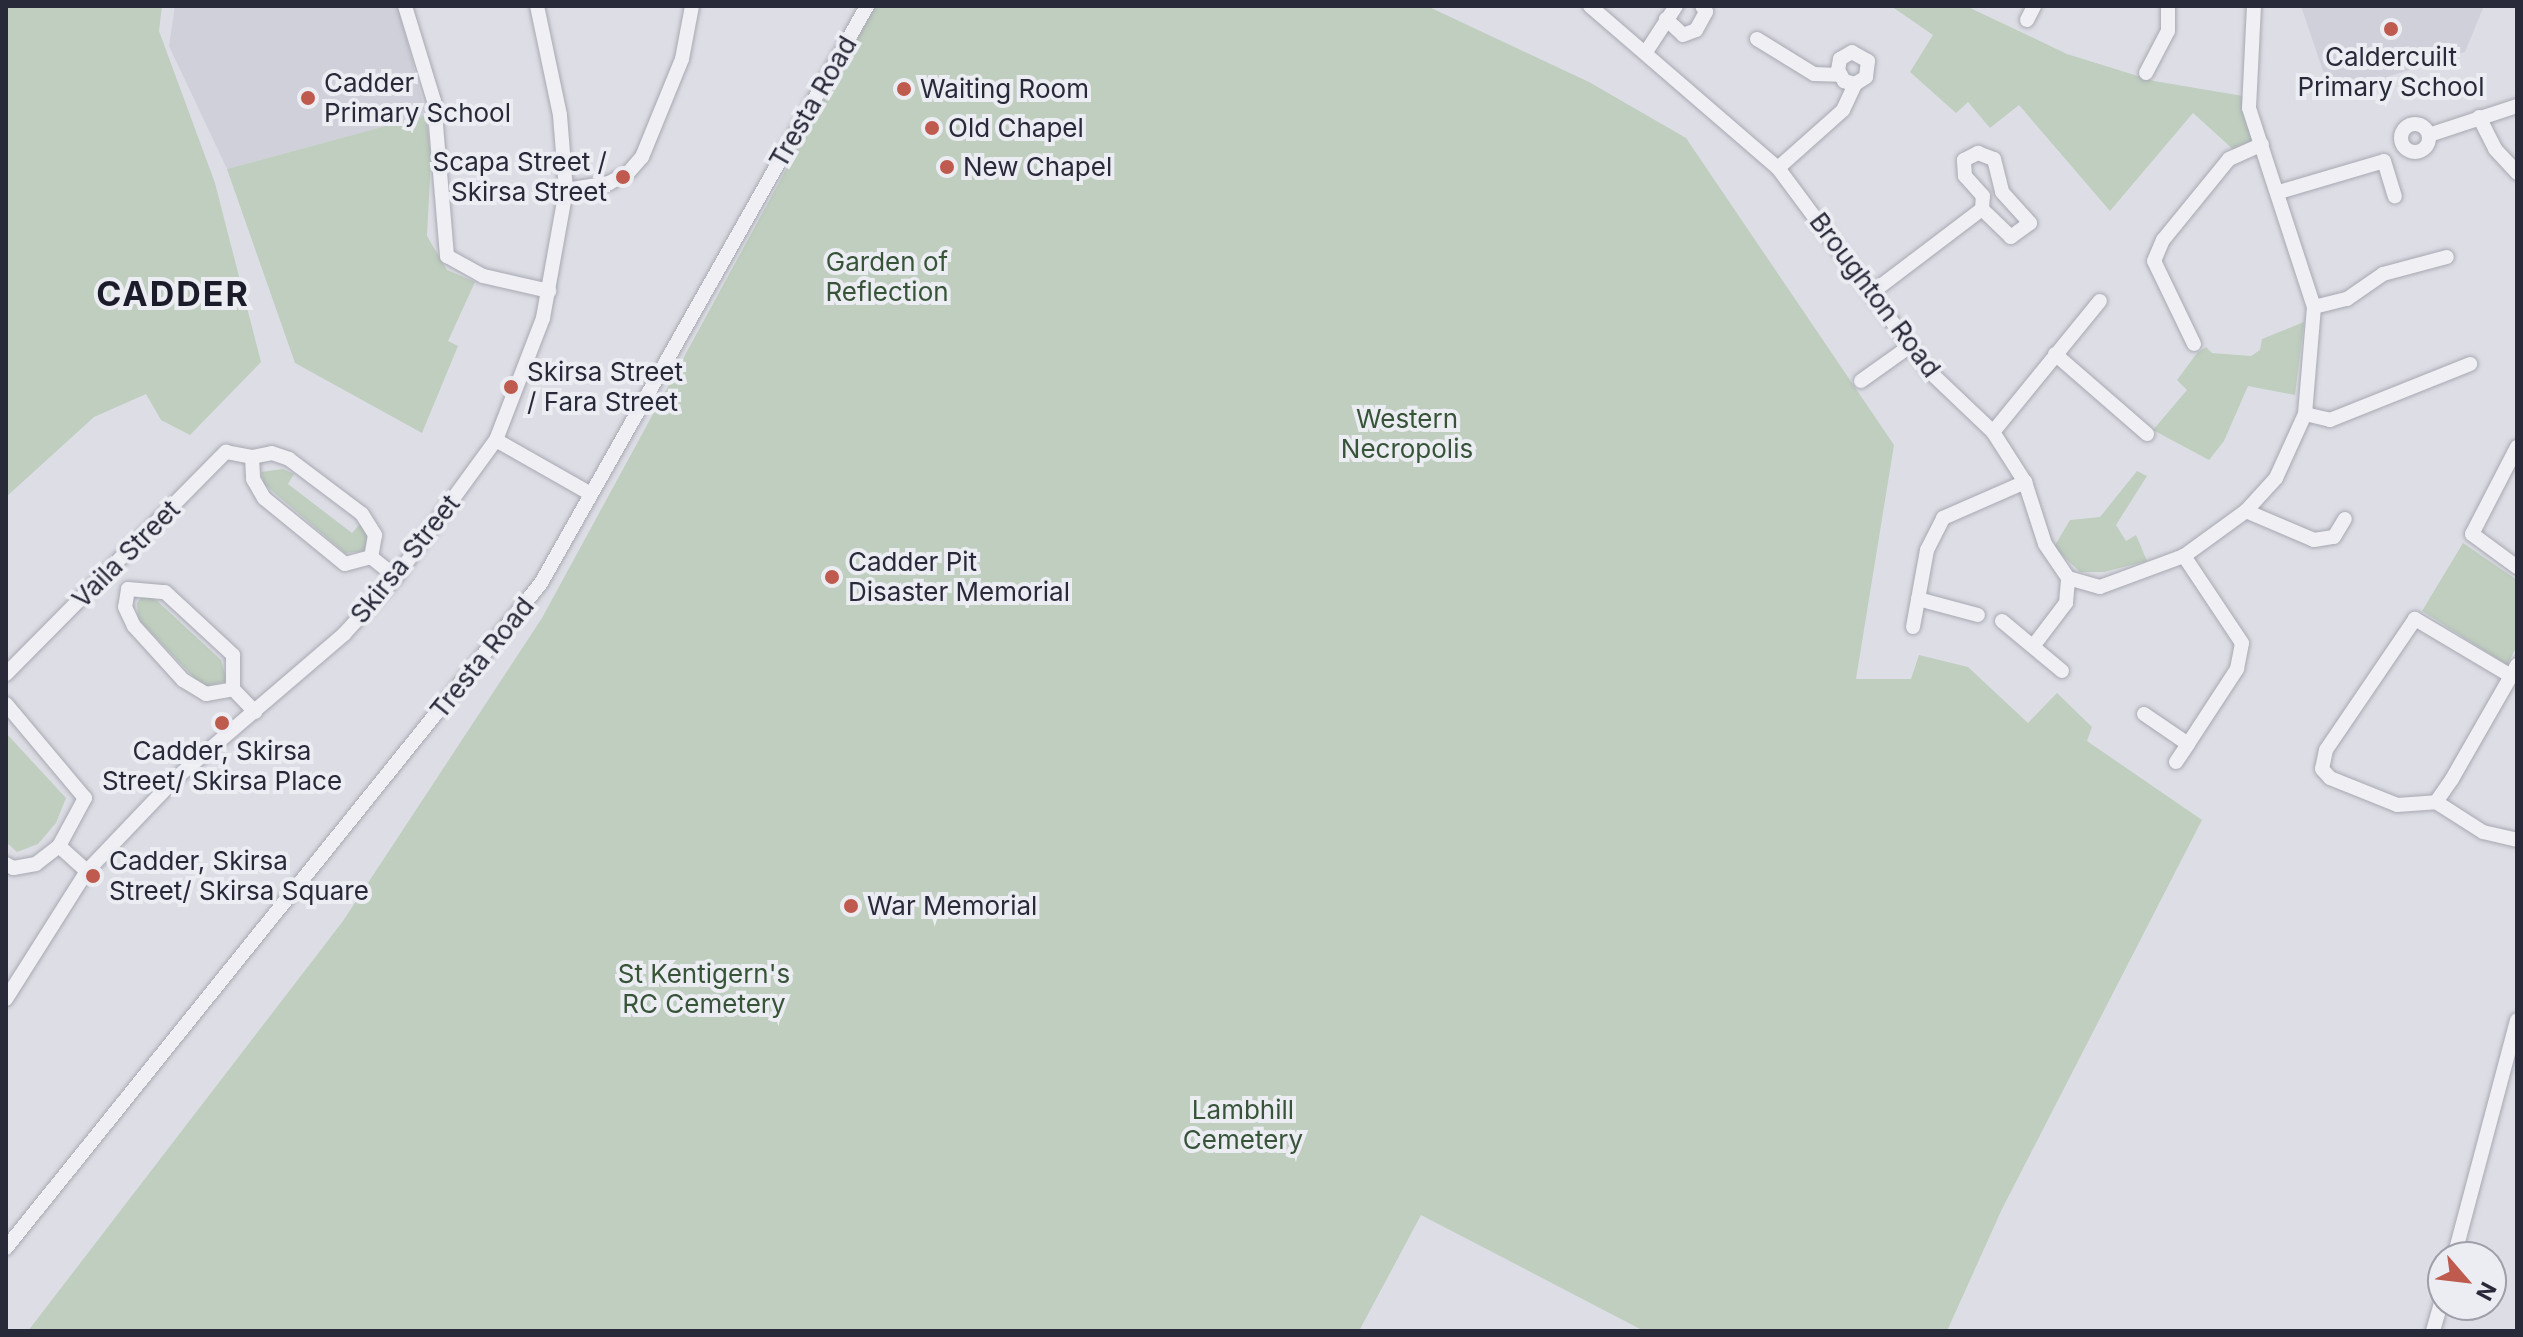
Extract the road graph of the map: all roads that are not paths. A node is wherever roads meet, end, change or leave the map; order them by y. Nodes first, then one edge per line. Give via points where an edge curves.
1 (405, 6) edge
2 (537, 6) edge
3 (692, 6) edge
4 (867, 6) edge
5 (1590, 6) edge
6 (1676, 6) edge
7 (1702, 6) edge
8 (2034, 6) edge
9 (2168, 6) edge
10 (2254, 6) edge
11 (1666, 19) junction
12 (2027, 20) dead end
13 (1757, 39) dead end
14 (1646, 52) junction
15 (2146, 73) dead end
16 (1839, 75) junction
17 (1855, 84) junction
18 (2517, 106) edge
19 (2479, 117) junction
20 (2429, 135) dead end
21 (2262, 144) junction
22 (1778, 168) junction
23 (2517, 173) edge
24 (566, 190) junction
25 (2279, 192) junction
26 (2395, 196) dead end
27 (1982, 209) junction
28 (2447, 257) dead end
29 (549, 291) junction
30 (1874, 291) junction
31 (2100, 301) dead end
32 (2314, 307) junction
33 (2194, 344) dead end
34 (1910, 346) junction
35 (2055, 354) junction
36 (2470, 364) dead end
37 (1861, 381) dead end
38 (2305, 414) junction
39 (1993, 432) junction
40 (2147, 434) dead end
41 (496, 440) junction
42 (2517, 447) edge
43 (252, 457) junction
44 (2025, 482) junction
45 (591, 494) junction
46 (2246, 511) junction
47 (2345, 519) dead end
48 (2184, 556) junction
49 (371, 557) junction
50 (2517, 567) edge
51 (110, 571) junction
52 (396, 577) junction
53 (2068, 578) junction
54 (128, 589) junction
55 (1918, 599) junction
56 (1978, 615) dead end
57 (2002, 621) dead end
58 (1913, 627) dead end
59 (2034, 645) junction
60 (2062, 671) dead end
61 (2514, 671) edge
62 (6, 674) edge
63 (233, 689) junction
64 (6, 704) edge
65 (255, 712) junction
66 (2144, 714) dead end
67 (2188, 744) junction
68 (2176, 762) dead end
69 (2436, 802) junction
70 (2517, 840) edge
71 (59, 846) junction
72 (6, 864) edge
73 (87, 871) junction
74 (6, 999) edge
75 (2517, 1020) edge
76 (2458, 1241) edge
77 (6, 1248) edge

1 - 29 street via 434,101 447,256 483,276
2 - 24 street, Skirsa Street via 560,115
3 - 24 street via 682,59 642,157 609,183
4 - 45 street, Tresta Road
5 - 14 street, Broughton Road
6 - 11 street
7 - 11 street via 1706,12 1696,30 1683,35
8 - 12 street
9 - 15 street via 2168,31
10 - 21 street via 2249,108
11 - 14 street
13 - 16 street via 1814,74
14 - 22 street, Broughton Road
16 - 17 street
16 - 17 street via 1844,55 1862,55 1869,72
17 - 22 street via 1843,110
18 - 19 street
19 - 20 street
19 - 23 street via 2495,149
21 - 25 street
21 - 33 street via 2229,159 2163,240 2154,261
22 - 30 street, Broughton Road
24 - 29 street, Skirsa Street
25 - 26 street via 2384,161
25 - 32 street
27 - 27 street via 1983,196 1965,176 1964,160 1978,153 1994,159 2002,192 2030,223 2011,237
27 - 30 street
28 - 32 street via 2383,274 2347,299
29 - 41 street, Skirsa Street
30 - 34 street, Broughton Road
31 - 35 street
32 - 38 street
34 - 37 street
34 - 39 street, Broughton Road
35 - 39 street
35 - 40 street
36 - 38 street via 2330,420
38 - 46 street via 2276,478
39 - 44 street, Broughton Road
41 - 45 street
41 - 52 street, Skirsa Street
42 - 50 street via 2472,534
43 - 49 street via 253,479 264,498 345,564
43 - 49 street, Vaila Street via 272,453 289,459 362,514 375,535
43 - 51 street, Vaila Street via 226,452
44 - 53 street, Broughton Road via 2045,544
44 - 55 street via 1943,518 1927,550
45 - 77 street, Tresta Road via 520,611
46 - 47 street via 2314,540 2334,537
46 - 48 street
48 - 53 street via 2100,587
48 - 67 street via 2242,643 2237,669
49 - 52 street
51 - 54 street
51 - 62 street, Vaila Street
52 - 65 street, Skirsa Street via 344,634
53 - 59 street via 2066,603
54 - 63 street via 165,592 233,655
54 - 63 street via 125,607 134,626 183,680 206,694
55 - 56 street
55 - 58 street
57 - 59 street
59 - 60 street
61 - 69 street
61 - 69 street via 2415,619 2326,750 2322,769 2330,778 2397,805
63 - 65 street
64 - 71 street via 85,798
65 - 73 street, Skirsa Street via 135,817
66 - 67 street
67 - 68 street
69 - 70 street via 2483,832
71 - 72 street via 36,864
71 - 73 street
73 - 74 street, Skirsa Street
75 - 76 street

